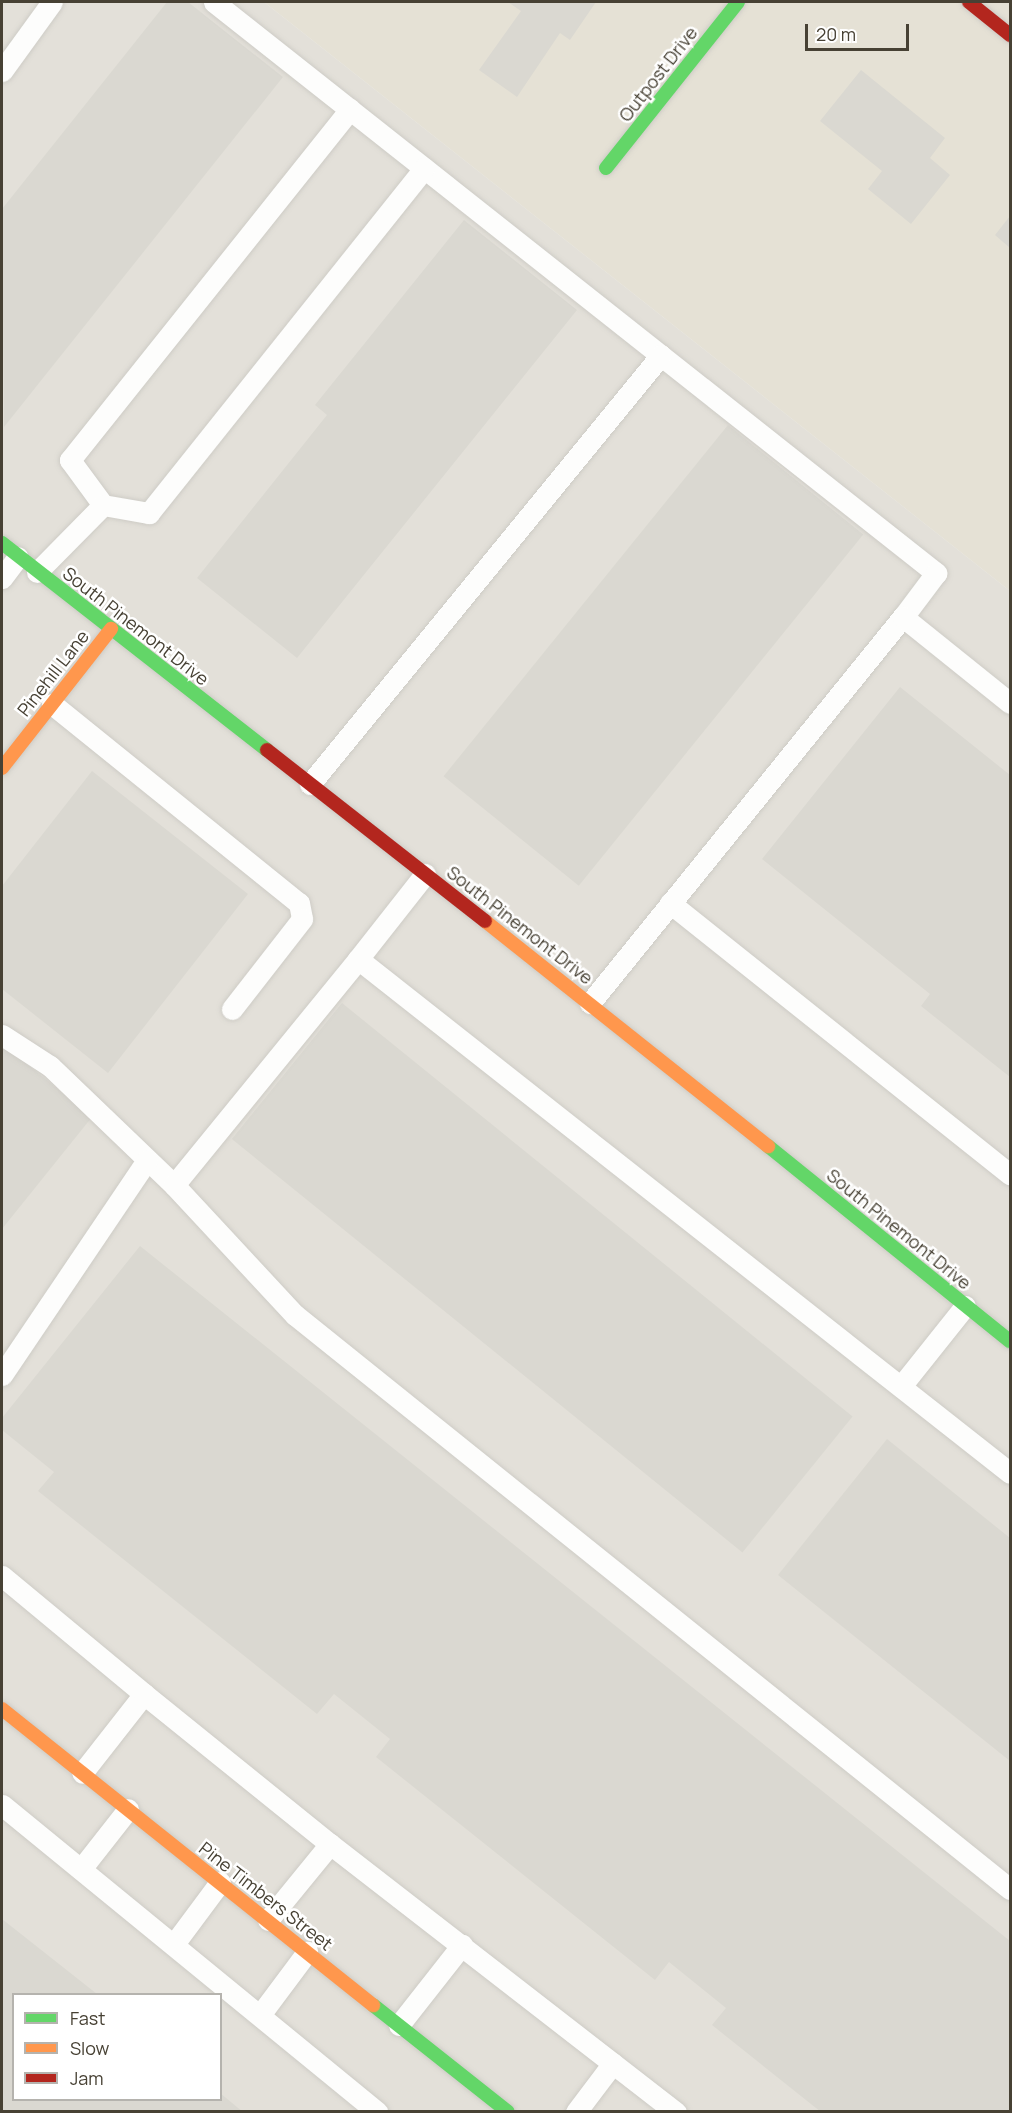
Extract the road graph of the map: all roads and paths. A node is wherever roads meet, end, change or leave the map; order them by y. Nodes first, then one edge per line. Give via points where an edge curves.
1 (52, 2) edge
2 (214, 2) edge
3 (738, 2) edge
4 (969, 2) edge
5 (1011, 35) edge
6 (2, 71) edge
7 (350, 109) junction
8 (424, 168) junction
9 (606, 168) dead end
10 (661, 355) junction
11 (103, 505) junction
12 (2, 543) edge
13 (18, 557) junction
14 (37, 572) junction
15 (2, 578) edge
16 (903, 616) junction
17 (111, 629) junction
18 (1011, 703) edge
19 (52, 704) junction
20 (2, 768) edge
21 (310, 784) junction
22 (425, 874) junction
23 (670, 903) junction
24 (358, 959) junction
25 (590, 1003) junction
26 (232, 1009) dead end
27 (2, 1035) edge
28 (147, 1160) junction
29 (1011, 1174) edge
30 (174, 1185) junction
31 (965, 1306) junction
32 (1011, 1341) edge
33 (2, 1374) edge
34 (902, 1385) junction
35 (1011, 1473) edge
36 (2, 1576) edge
37 (144, 1694) junction
38 (4, 1718) edge
39 (82, 1773) junction
40 (2, 1805) edge
41 (128, 1809) junction
42 (330, 1844) junction
43 (81, 1869) junction
44 (220, 1882) junction
45 (1011, 1889) edge
46 (268, 1920) junction
47 (174, 1944) junction
48 (462, 1945) junction
49 (307, 1952) junction
50 (260, 2015) junction
51 (399, 2025) junction
52 (613, 2063) junction
53 (377, 2112) edge
54 (508, 2112) edge
55 (576, 2112) edge
56 (676, 2112) edge

1 - 6 lane
2 - 7 lane
3 - 9 street, Outpost Drive
4 - 5 street
7 - 8 lane
7 - 11 lane via 70,460
8 - 10 lane
8 - 11 lane via 149,513
10 - 16 lane via 936,573
10 - 21 lane
11 - 14 lane
12 - 13 street, South Pinemont Drive
13 - 14 street, South Pinemont Drive
13 - 15 lane
14 - 17 street, South Pinemont Drive
16 - 18 lane
16 - 23 lane
17 - 19 street, Pinehill Lane
17 - 21 street, South Pinemont Drive
19 - 20 street, Pinehill Lane
19 - 26 lane via 299,903 302,919
21 - 22 street, South Pinemont Drive
22 - 24 lane
22 - 25 street, South Pinemont Drive
23 - 25 lane
23 - 29 lane
24 - 30 lane
24 - 34 lane
25 - 31 street, South Pinemont Drive
27 - 28 lane via 50,1066
28 - 30 lane
28 - 33 lane
30 - 45 lane via 295,1315
31 - 32 street, South Pinemont Drive
31 - 34 lane
34 - 35 lane
36 - 37 lane
37 - 39 lane
37 - 42 lane
38 - 39 street, Pine Timbers Street
39 - 41 street, Pine Timbers Street
40 - 43 lane
41 - 43 lane
41 - 44 street, Pine Timbers Street
42 - 46 lane
42 - 48 lane
43 - 47 lane
44 - 46 street, Pine Timbers Street
44 - 47 lane
46 - 49 street, Pine Timbers Street
47 - 50 lane
48 - 51 lane
48 - 52 lane
49 - 50 lane
49 - 51 street, Pine Timbers Street
50 - 53 lane
51 - 54 street, Pine Timbers Street
52 - 55 lane
52 - 56 lane

